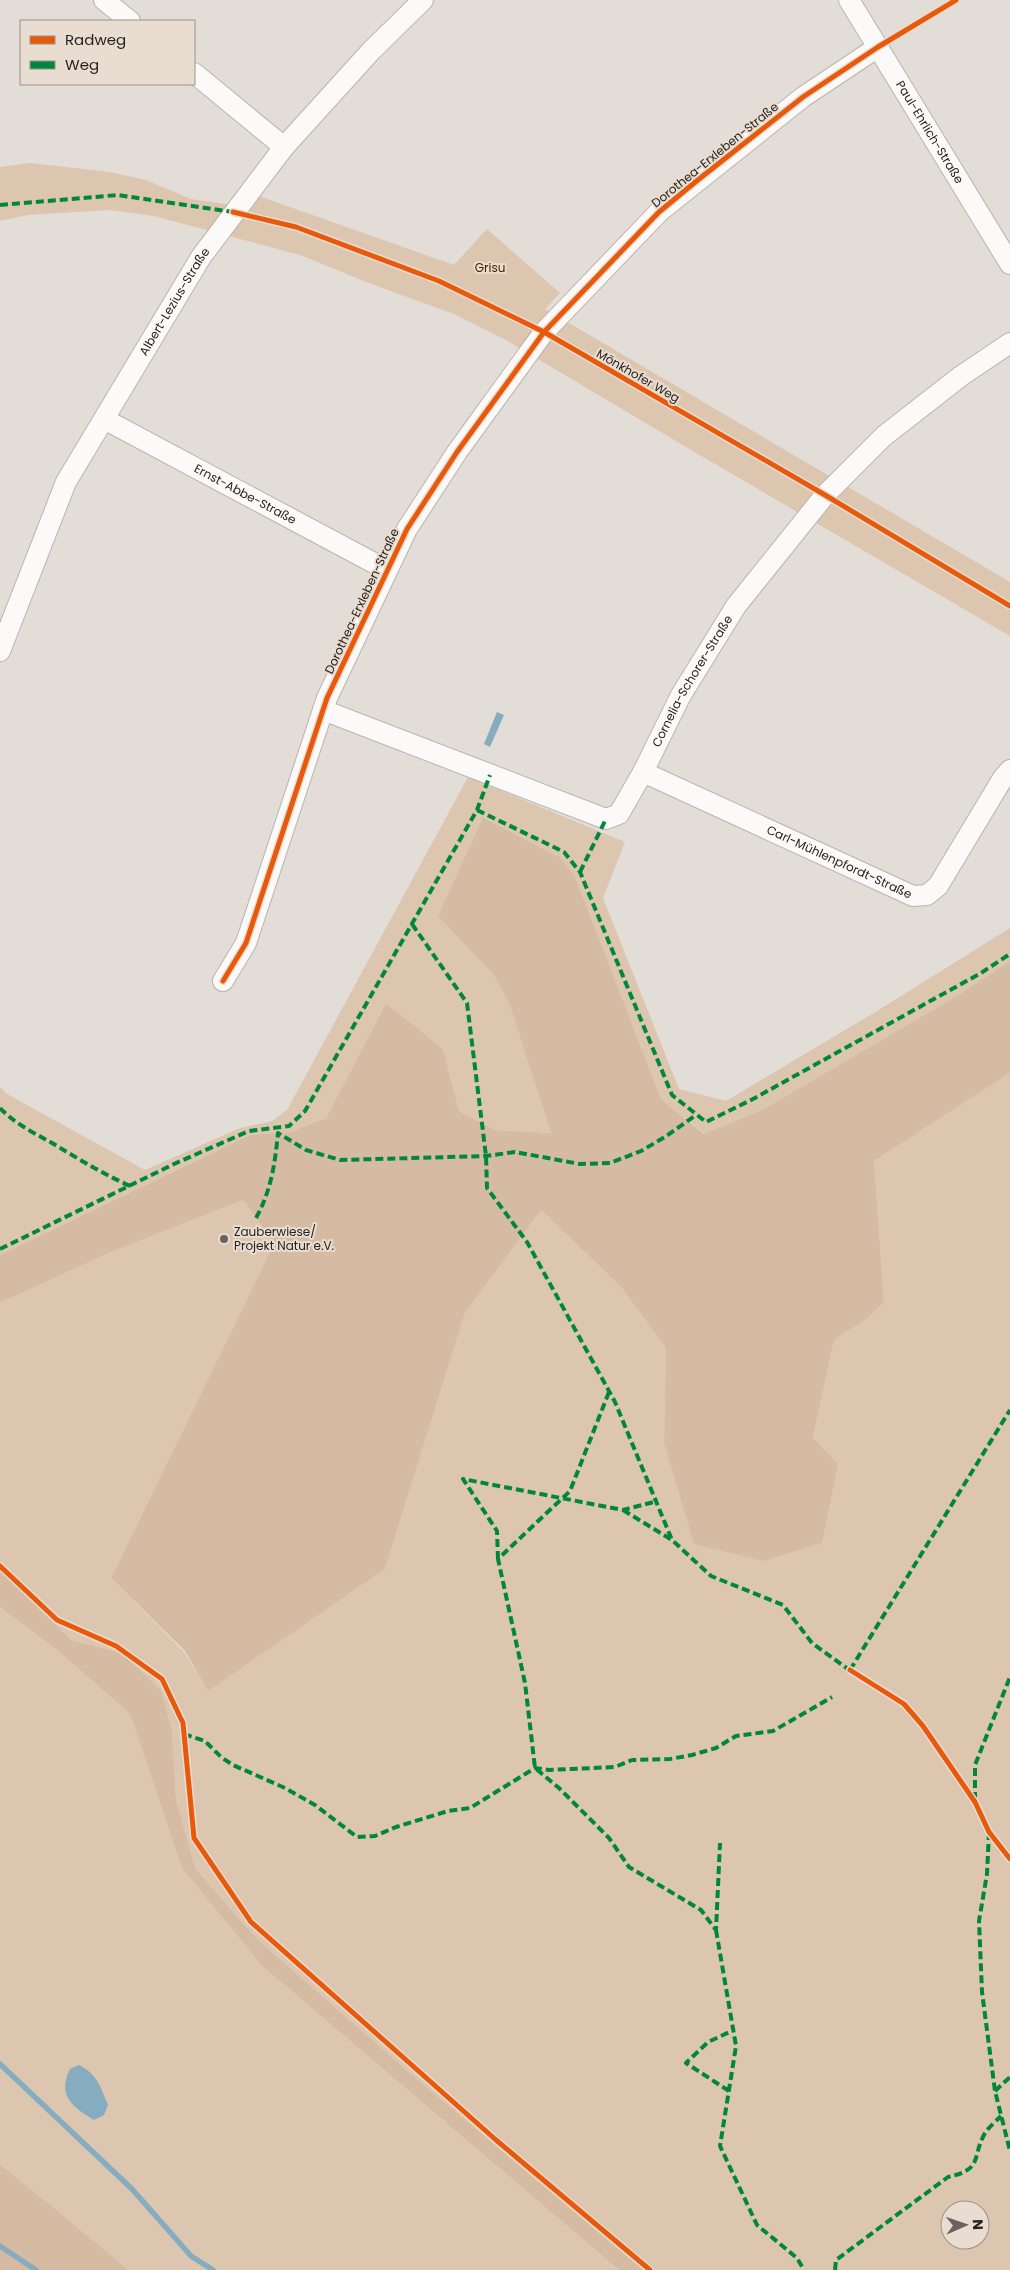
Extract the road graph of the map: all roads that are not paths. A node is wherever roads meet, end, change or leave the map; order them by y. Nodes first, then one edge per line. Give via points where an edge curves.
1 (104, 0) edge
2 (423, 0) edge
3 (849, 0) edge
4 (129, 20) edge
5 (878, 47) junction
6 (195, 74) edge
7 (284, 147) junction
8 (1010, 264) edge
9 (1010, 344) edge
10 (104, 419) junction
11 (387, 570) junction
12 (0, 651) edge
13 (323, 710) junction
14 (1010, 770) edge
15 (643, 772) junction
16 (223, 981) dead end

1 - 4 street
2 - 7 street, Albert-Lezius-Straße via 371,50
3 - 5 street, Paul-Ehrlich-Straße
5 - 8 street, Paul-Ehrlich-Straße
5 - 11 street, Dorothea-Erxleben-Straße via 803,97 658,212 578,295 544,332 457,452 407,529
6 - 7 street
7 - 10 street, Albert-Lezius-Straße via 201,257
9 - 15 street, Cornelia-Schorer-Straße via 955,381 884,436 825,495 736,606 681,695
10 - 11 street, Ernst-Abbe-Straße
10 - 12 street, Albert-Lezius-Straße via 66,482
11 - 13 street, Dorothea-Erxleben-Straße
13 - 15 street, Cornelia-Schorer-Straße via 606,820 619,814
13 - 16 street, Dorothea-Erxleben-Straße via 246,943
14 - 15 street, Carl-Mühlenpfordt-Straße via 938,886 927,895 912,896

